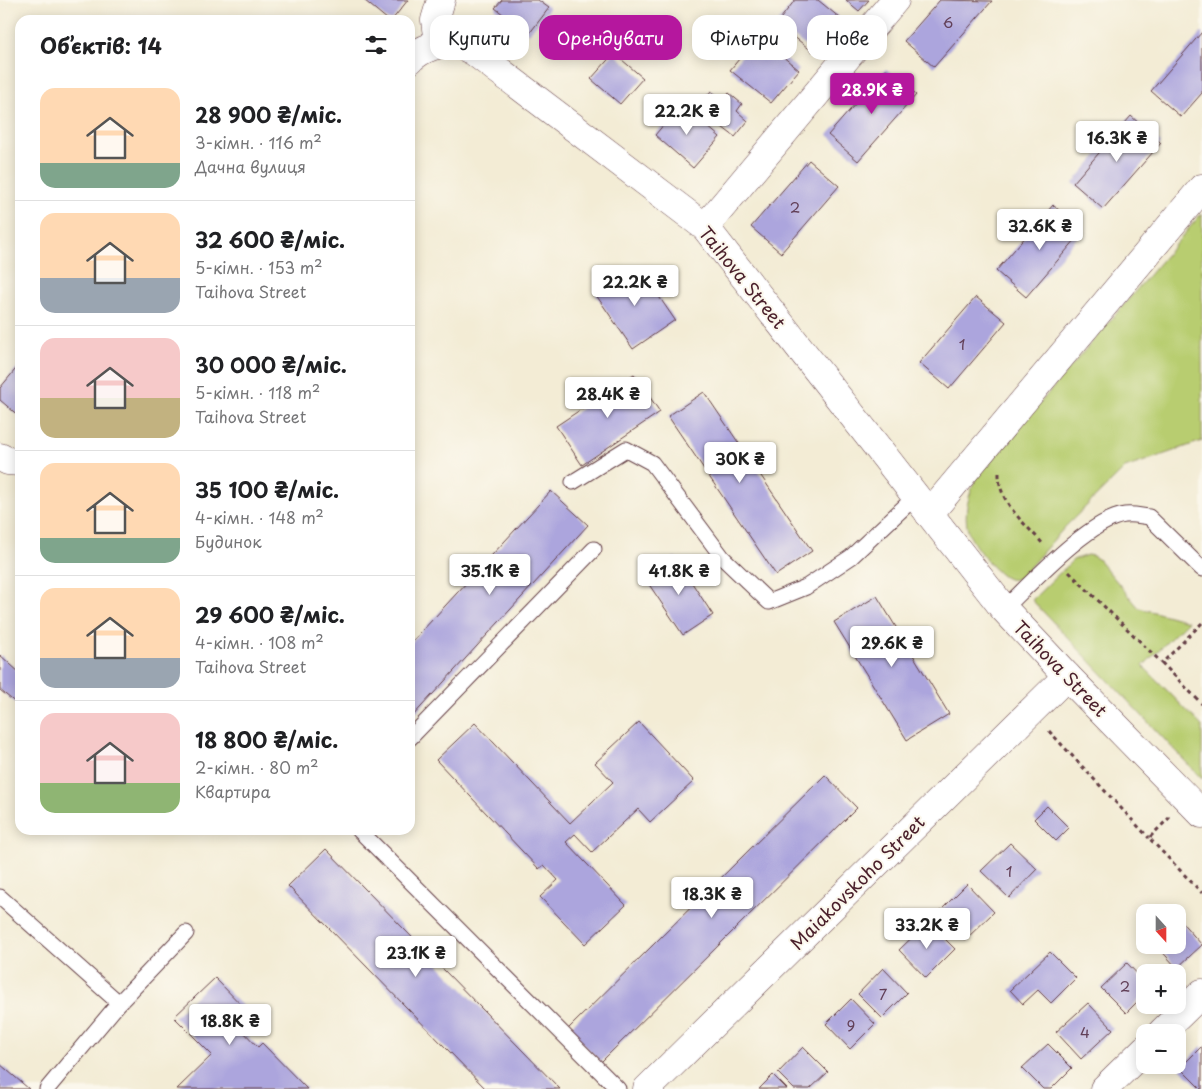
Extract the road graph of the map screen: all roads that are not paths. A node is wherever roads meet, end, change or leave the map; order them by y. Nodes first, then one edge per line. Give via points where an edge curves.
1 (441, 0) edge
2 (895, 0) edge
3 (436, 15) edge
4 (430, 47) edge
5 (415, 54) edge
6 (485, 60) edge
7 (1202, 188) edge
8 (705, 227) junction
9 (0, 457) edge
10 (15, 462) edge
11 (574, 482) dead end
12 (923, 505) junction
13 (594, 549) dead end
14 (1202, 569) edge
15 (1004, 609) junction
16 (1067, 676) junction
17 (415, 733) edge
18 (1195, 806) edge
19 (364, 835) edge
20 (0, 897) edge
21 (186, 933) dead end
22 (1202, 993) edge
23 (119, 1002) junction
24 (1170, 1024) edge
25 (1136, 1058) edge
26 (48, 1089) edge
27 (618, 1089) edge
28 (647, 1089) edge
29 (1104, 1089) edge

1 - 3 street
2 - 8 street
4 - 5 street
6 - 8 street, Taihova Street
7 - 12 street
8 - 12 street, Taihova Street
9 - 10 street
11 - 12 lane via 626,450 652,463 723,558 769,602 806,587
12 - 15 street, Taihova Street
13 - 17 lane
14 - 15 lane via 1149,516 1125,515 1108,520 1084,536
15 - 16 street, Taihova Street
16 - 18 street, Taihova Street
16 - 28 street, Maiakovskoho Street
19 - 27 lane
20 - 23 lane
21 - 23 lane
22 - 24 street
23 - 26 lane
25 - 29 street

